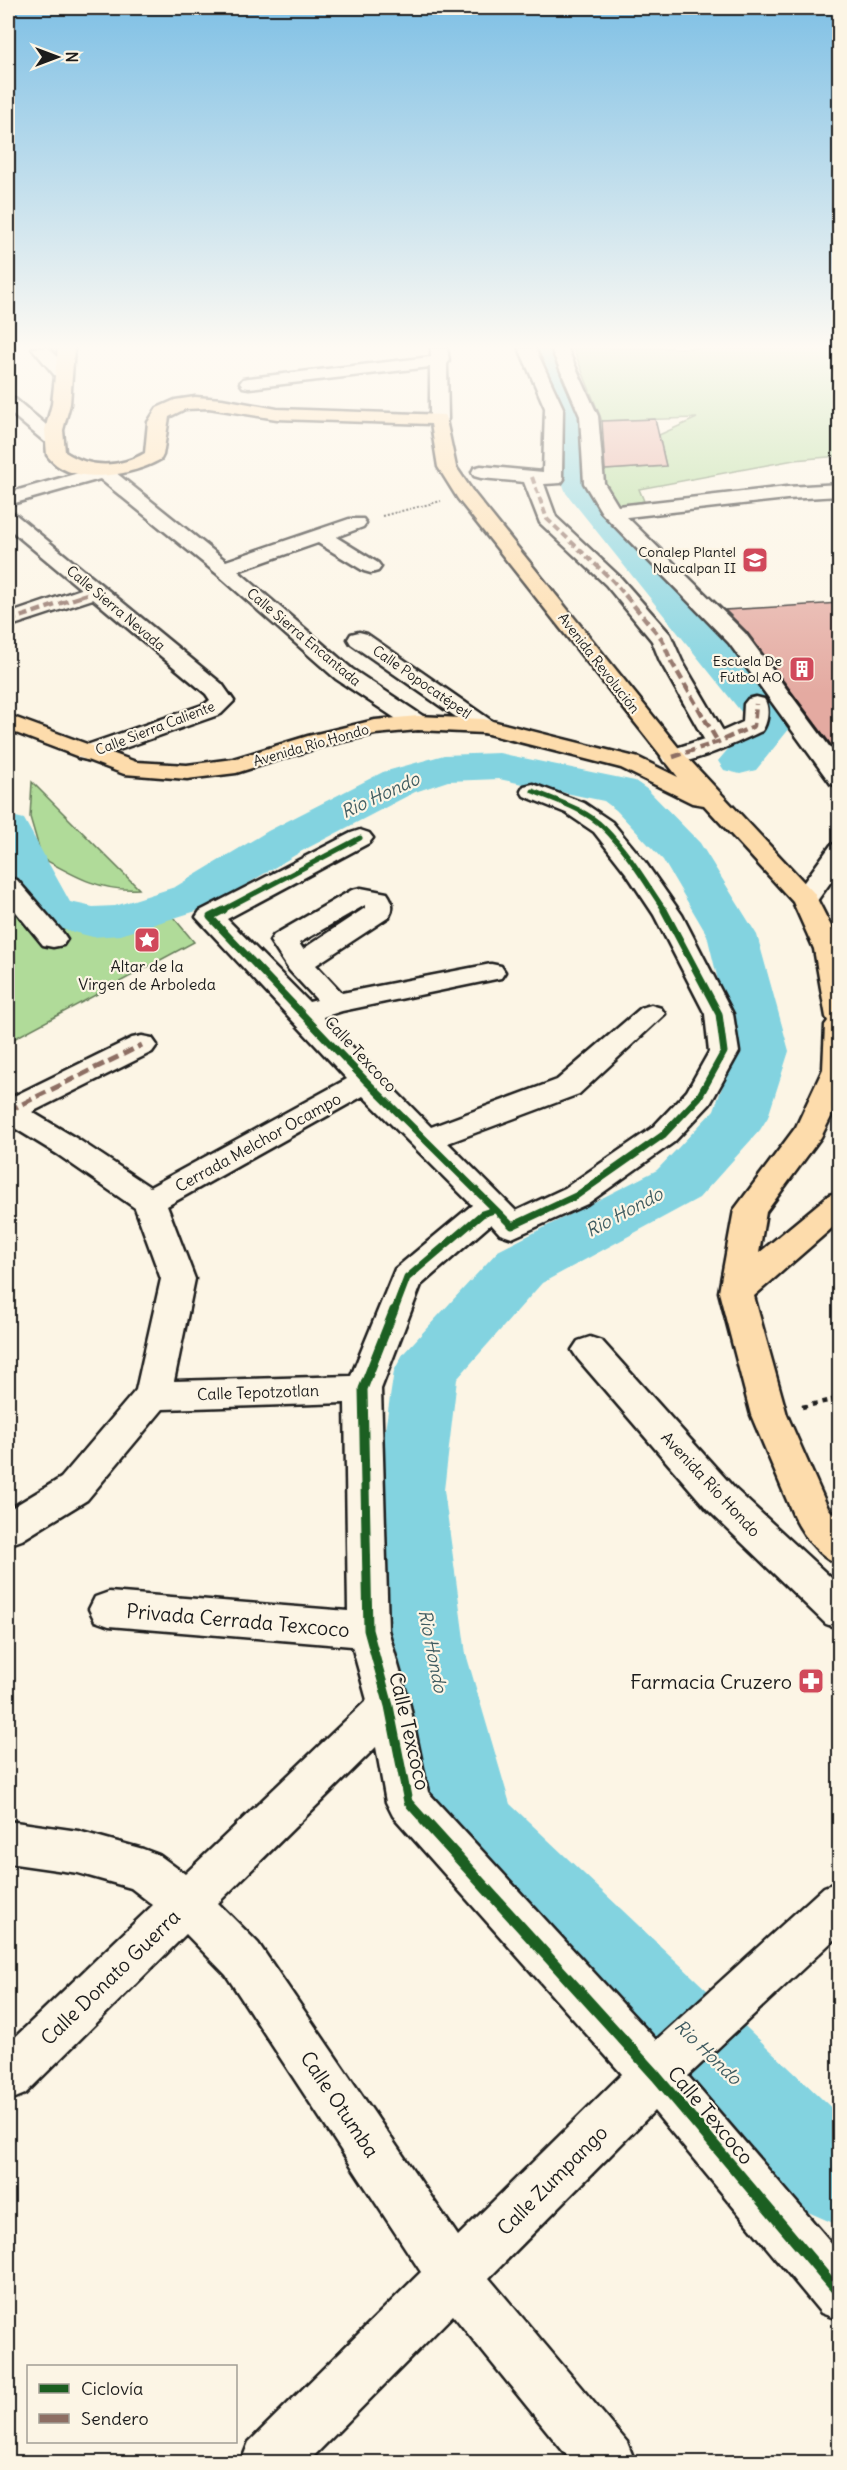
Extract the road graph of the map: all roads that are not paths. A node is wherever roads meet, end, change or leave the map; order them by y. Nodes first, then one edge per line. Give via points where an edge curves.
1 (70, 463) edge
2 (136, 463) edge
3 (446, 463) edge
4 (564, 463) edge
5 (573, 463) edge
6 (103, 472) junction
7 (481, 472) dead end
8 (567, 481) junction
9 (840, 490) edge
10 (8, 499) edge
11 (612, 513) junction
12 (8, 518) edge
13 (356, 523) road end
14 (318, 535) junction
15 (371, 567) dead end
16 (223, 569) junction
17 (96, 591) junction
18 (8, 621) edge
19 (359, 639) dead end
20 (222, 701) joint
21 (756, 704) dead end
22 (8, 722) edge
23 (418, 723) junction
24 (484, 726) junction
25 (718, 742) junction
26 (87, 753) junction
27 (673, 756) junction
28 (630, 763) junction
29 (840, 779) edge
30 (533, 791) dead end
31 (716, 806) junction
32 (360, 838) dead end
33 (840, 850) edge
34 (8, 886) edge
35 (804, 899) junction
36 (53, 939) dead end
37 (291, 952) dead end
38 (834, 956) edge
39 (491, 972) dead end
40 (336, 1003) junction
41 (304, 1014) junction
42 (651, 1014) dead end
43 (840, 1017) edge
44 (840, 1025) edge
45 (142, 1045) dead end
46 (366, 1081) junction
47 (8, 1111) edge
48 (426, 1140) junction
49 (149, 1202) junction
50 (840, 1203) edge
51 (503, 1218) junction
52 (736, 1292) junction
53 (590, 1350) dead end
54 (363, 1389) junction
55 (153, 1395) junction
56 (8, 1529) edge
57 (840, 1548) edge
58 (109, 1609) dead end
59 (840, 1612) edge
60 (368, 1630) junction
61 (389, 1706) junction
62 (8, 1842) edge
63 (186, 1902) junction
64 (840, 1902) edge
65 (665, 2065) junction
66 (8, 2077) edge
67 (455, 2277) junction
68 (840, 2294) edge
69 (269, 2463) edge
70 (607, 2463) edge

1 - 6 main road
2 - 6 main road
3 - 27 main road, Avenida Revolución via 465,495
4 - 8 street
5 - 8 street
6 - 10 street
6 - 16 street, Calle Sierra Encantada
7 - 8 street
8 - 11 street
8 - 25 street via 547,519 613,581 662,639
9 - 11 street
11 - 29 street via 737,638
12 - 17 street, Calle Sierra Nevada
13 - 14 street
14 - 15 street
14 - 16 street
16 - 23 street, Calle Sierra Encantada via 344,674
17 - 18 street
17 - 20 street, Calle Sierra Nevada via 214,689
19 - 24 street, Calle Popocatépetl
20 - 26 street, Calle Sierra Caliente via 213,709
21 - 25 street via 754,726
22 - 26 main road, Avenida Río Hondo
23 - 24 main road, Avenida Río Hondo
23 - 26 main road, Avenida Río Hondo via 375,727 236,766 186,772 133,769
24 - 28 main road, Avenida Río Hondo
25 - 27 street
27 - 28 main road
27 - 31 main road, Avenida Revolución
28 - 31 main road, Avenida Río Hondo
30 - 51 street via 575,808 603,827 636,868 668,915 719,1014 724,1052 699,1096 663,1134 576,1196
31 - 35 main road, Avenida Revolución
32 - 41 street, Calle Texcoco via 210,917
33 - 35 street
34 - 36 street
35 - 38 main road, Avenida Revolución
37 - 40 street
38 - 43 main road, Avenida Revolución
39 - 40 street
40 - 41 street
41 - 46 street, Calle Texcoco
42 - 48 street via 568,1087
44 - 52 main road via 838,1070 810,1130 750,1210
45 - 47 street
46 - 48 street, Calle Texcoco
46 - 49 street, Cerrada Melchor Ocampo
47 - 49 street
48 - 51 street, Calle Texcoco
49 - 55 street via 178,1280
50 - 52 main road
51 - 54 street, Calle Texcoco via 482,1214 407,1278
52 - 57 main road via 770,1415 813,1517
53 - 59 street, Avenida Río Hondo via 721,1499
54 - 55 street, Calle Tepotzotlan
54 - 60 street, Calle Texcoco
55 - 56 street via 74,1489
58 - 60 street, Privada Cerrada Texcoco
60 - 61 street, Calle Texcoco
61 - 63 street, Calle Texcoco
61 - 65 street, Calle Texcoco via 408,1802
62 - 63 street, Calle Otumba via 78,1852 143,1870
63 - 66 street, Calle Donato Guerra
63 - 67 street, Calle Otumba via 242,1959
64 - 65 street, Calle Zumpango
65 - 67 street, Calle Zumpango
65 - 68 street, Calle Texcoco
67 - 69 street, Calle Zumpango
67 - 70 street, Calle Otumba

